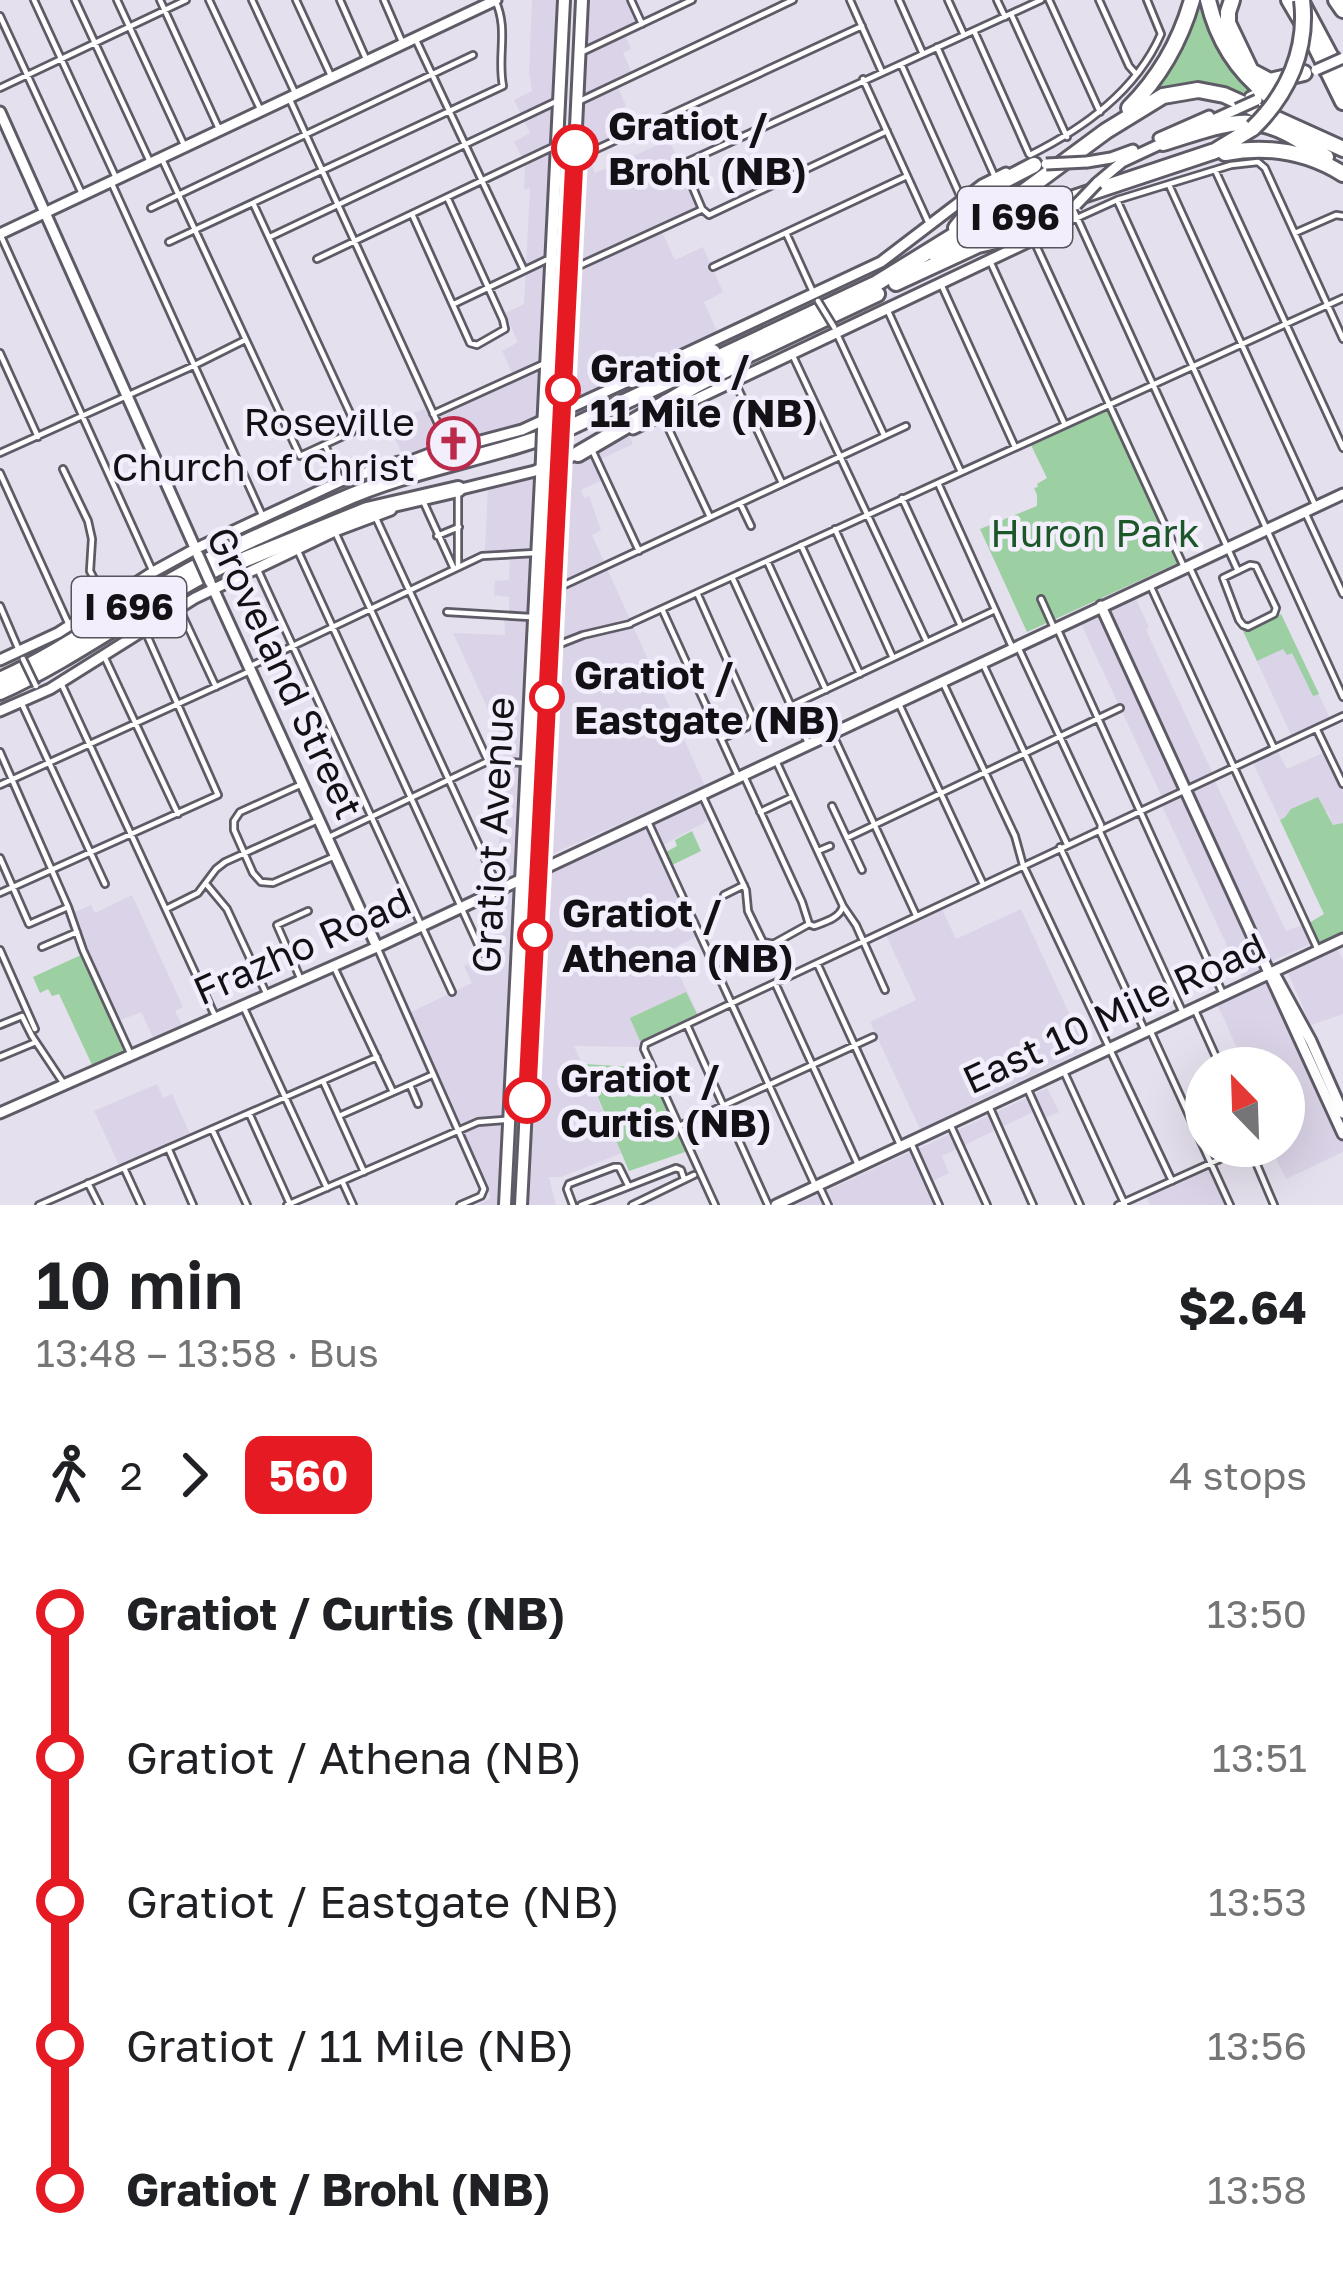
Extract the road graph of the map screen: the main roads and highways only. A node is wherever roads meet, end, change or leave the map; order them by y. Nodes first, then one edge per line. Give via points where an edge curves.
1 (564, 0) edge
2 (582, 0) edge
3 (1192, 0) edge
4 (1208, 0) edge
5 (1232, 0) edge
6 (1287, 0) edge
7 (1336, 0) edge
8 (1300, 5) edge
9 (1343, 10) edge
10 (562, 52) junction
11 (580, 55) junction
12 (1310, 71) road end
13 (1343, 80) edge
14 (560, 84) junction
15 (577, 96) junction
16 (1260, 96) road end
17 (1343, 102) edge
18 (1106, 131) junction
19 (1163, 143) road end
20 (1343, 149) edge
21 (1036, 161) road end
22 (1343, 173) edge
23 (1145, 175) junction
24 (556, 186) junction
25 (573, 194) junction
26 (1074, 211) road end
27 (554, 222) junction
28 (571, 227) junction
29 (895, 278) junction
30 (551, 286) junction
31 (568, 294) junction
32 (840, 302) junction
33 (549, 319) junction
34 (567, 324) junction
35 (766, 347) junction
36 (632, 380) road end
37 (545, 382) junction
38 (563, 387) junction
39 (447, 450) road end
40 (585, 451) road end
41 (458, 489) road end
42 (540, 502) junction
43 (557, 504) junction
44 (260, 537) junction
45 (538, 555) junction
46 (554, 559) junction
47 (213, 580) junction
48 (552, 611) junction
49 (535, 612) junction
50 (533, 652) junction
51 (549, 664) junction
52 (0, 680) edge
53 (531, 686) junction
54 (548, 691) junction
55 (0, 692) edge
56 (526, 786) junction
57 (542, 790) junction
58 (525, 806) junction
59 (542, 811) junction
60 (520, 908) junction
61 (536, 917) junction
62 (519, 926) junction
63 (535, 931) junction
64 (515, 994) junction
65 (532, 1000) junction
66 (514, 1028) junction
67 (530, 1032) junction
68 (526, 1111) junction
69 (509, 1114) junction
70 (506, 1184) junction
71 (522, 1190) junction
72 (505, 1205) edge
73 (521, 1205) edge

1 - 10 main road
2 - 11 main road
3 - 18 highway via 1162,69
4 - 16 highway via 1217,32
5 - 12 highway via 1228,23 1251,71 1270,81
6 - 8 highway
7 - 9 highway
8 - 13 highway
8 - 17 highway
8 - 23 highway, bridge via 1302,39 1276,103 1215,151
10 - 11 main road via 570,60
10 - 14 main road
11 - 15 main road
14 - 15 main road via 570,81
14 - 24 main road
15 - 25 main road
18 - 20 highway via 1152,101 1198,90
18 - 29 highway, I 696
19 - 22 highway via 1254,122 1302,142
21 - 29 highway via 992,185 958,226
22 - 23 highway via 1266,148
23 - 29 highway, I 696 via 1002,222
24 - 25 main road
24 - 27 main road
25 - 28 main road
26 - 29 highway via 1040,231
27 - 28 main road
27 - 30 main road
28 - 31 main road
29 - 32 highway, I 696
29 - 35 highway, I 696
30 - 31 main road
30 - 33 main road
31 - 34 main road
32 - 36 highway
32 - 44 highway, I 696 via 574,427 381,484
33 - 34 main road
33 - 37 main road
34 - 38 main road
35 - 40 highway
35 - 47 highway, I 696 via 557,443 376,495
37 - 38 main road
37 - 42 main road, Gratiot Avenue, bridge
38 - 43 main road, Gratiot Avenue, bridge
39 - 44 highway via 367,480
41 - 47 highway via 368,509
42 - 43 main road
42 - 45 main road, Gratiot Avenue
43 - 46 main road, Gratiot Avenue
44 - 52 highway, I 696
45 - 46 main road
45 - 49 main road, Gratiot Avenue
46 - 48 main road, Gratiot Avenue
47 - 55 highway, I 696 via 175,590
48 - 49 main road via 544,605
48 - 51 main road, Gratiot Avenue
49 - 50 main road, Gratiot Avenue
50 - 51 main road
50 - 53 main road, Gratiot Avenue
51 - 54 main road, Gratiot Avenue
53 - 54 main road
53 - 56 main road, Gratiot Avenue
54 - 57 main road, Gratiot Avenue
56 - 57 main road
56 - 58 main road, Gratiot Avenue
57 - 59 main road, Gratiot Avenue
58 - 59 main road
58 - 60 main road, Gratiot Avenue
59 - 61 main road, Gratiot Avenue
60 - 61 main road
60 - 62 main road, Gratiot Avenue
61 - 63 main road, Gratiot Avenue
62 - 63 main road
62 - 64 main road, Gratiot Avenue
63 - 65 main road, Gratiot Avenue
64 - 65 main road
64 - 66 main road, Gratiot Avenue
65 - 67 main road, Gratiot Avenue
66 - 67 main road
66 - 69 main road, Gratiot Avenue
67 - 68 main road, Gratiot Avenue
68 - 69 main road
68 - 71 main road, Gratiot Avenue
69 - 70 main road, Gratiot Avenue
70 - 71 main road
70 - 72 main road, Gratiot Avenue
71 - 73 main road, Gratiot Avenue

